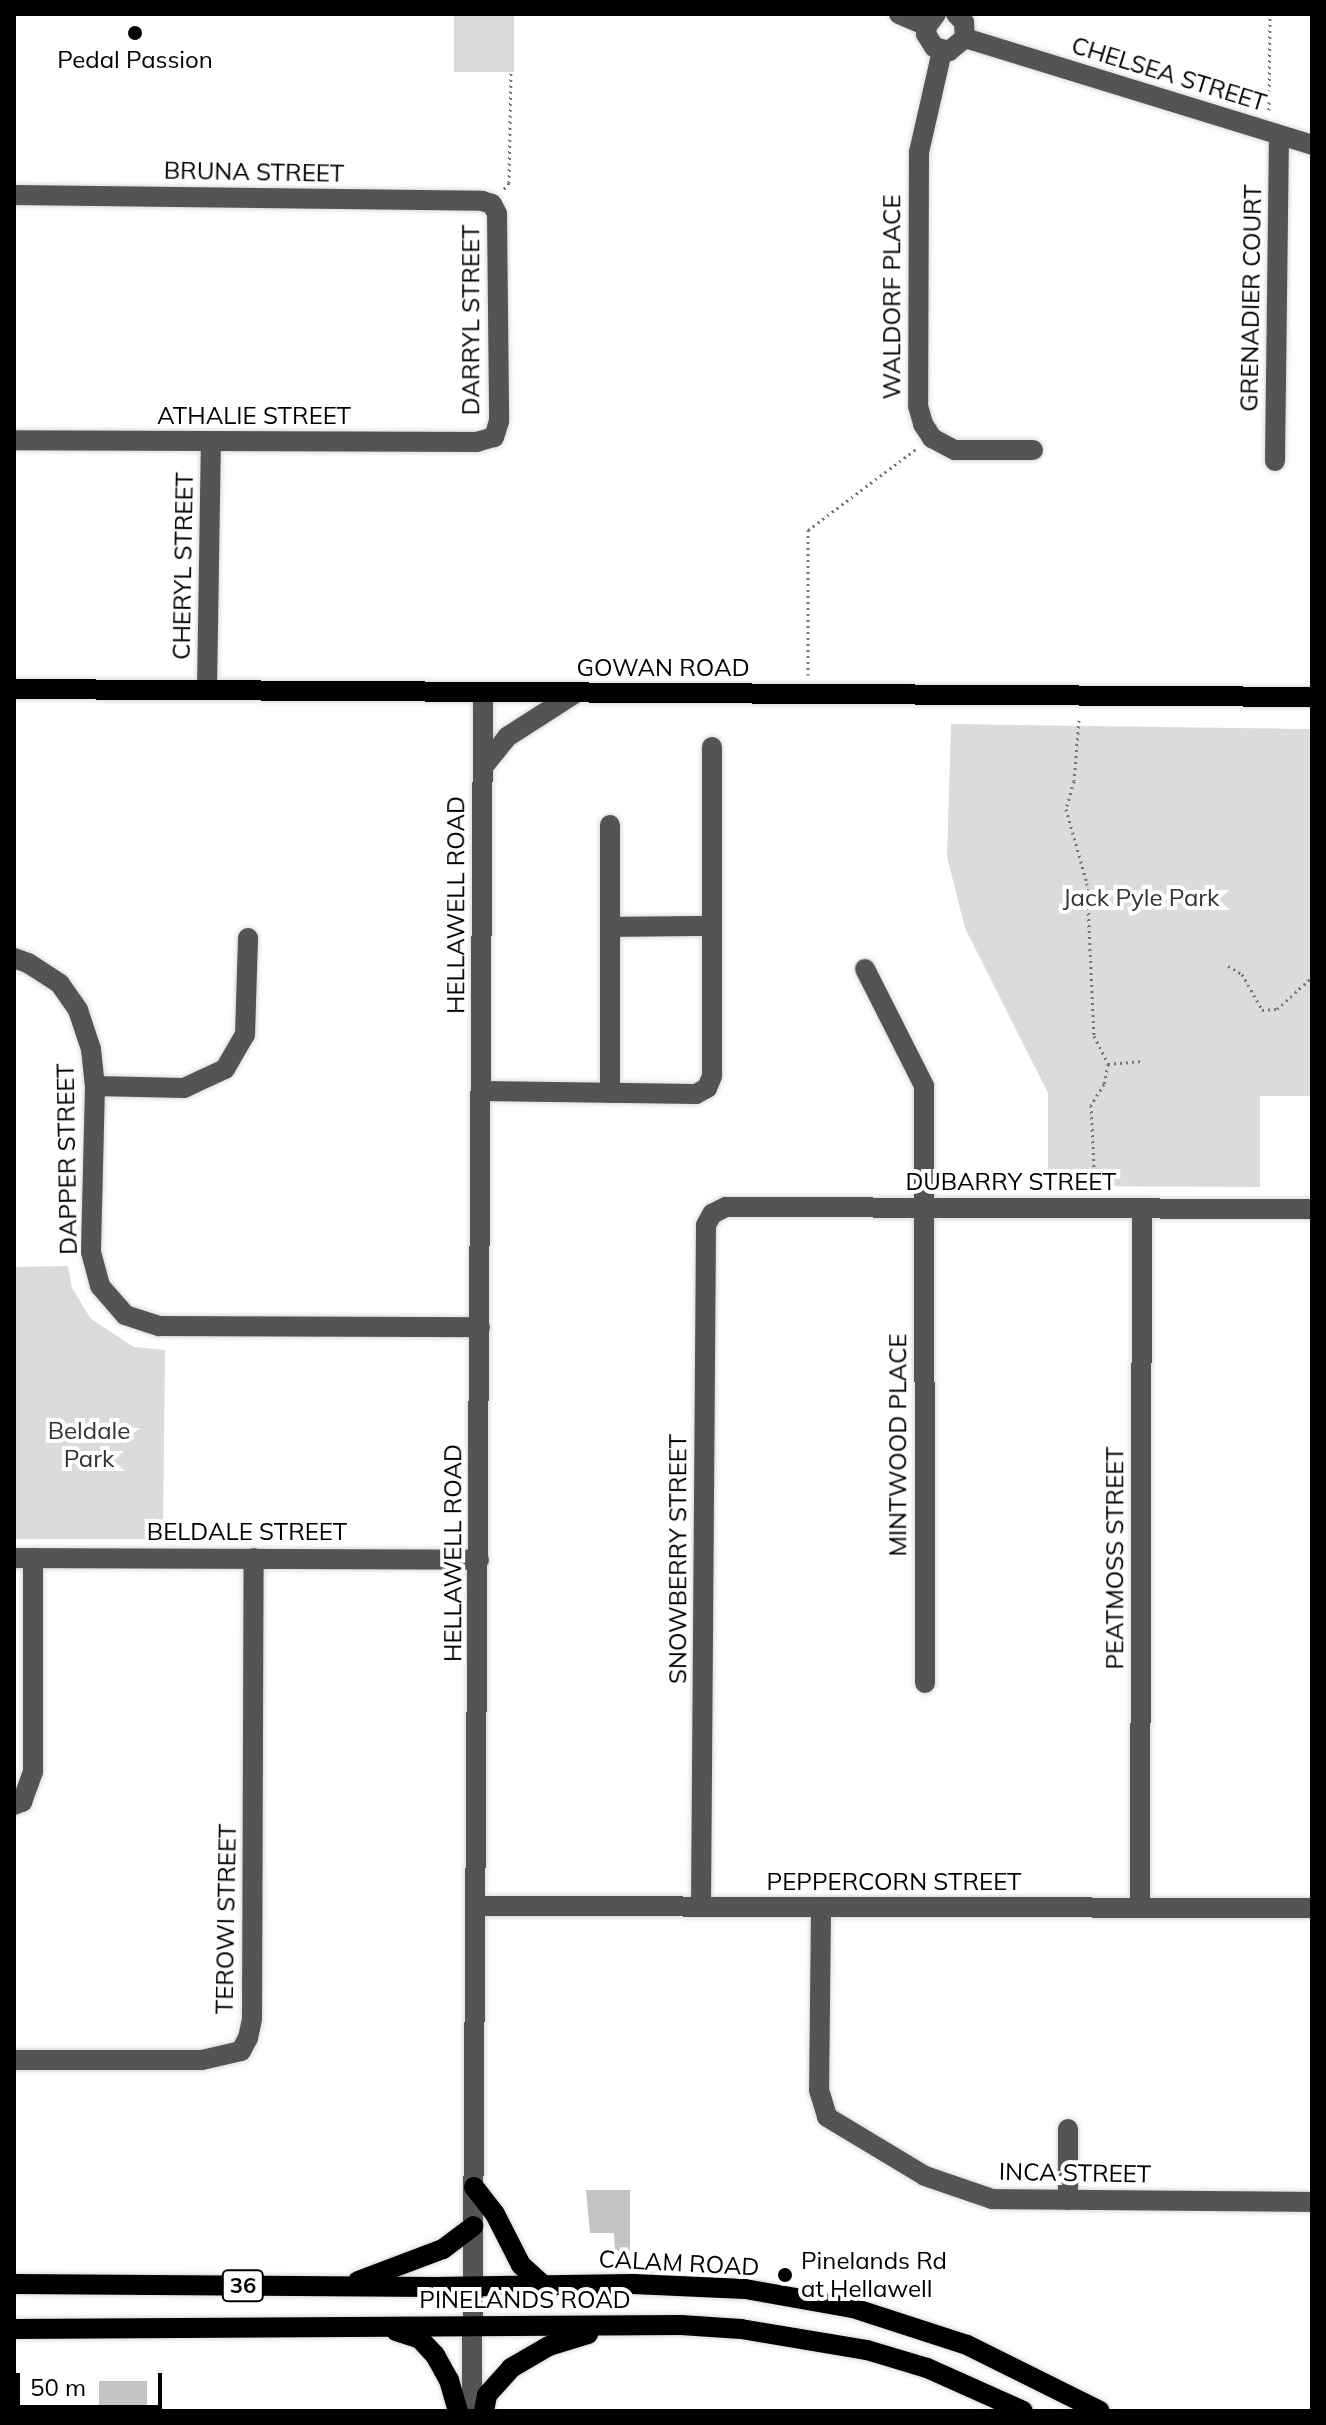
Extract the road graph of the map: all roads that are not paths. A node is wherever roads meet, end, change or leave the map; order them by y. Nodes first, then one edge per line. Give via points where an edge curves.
1 (899, 14) edge
2 (956, 14) edge
3 (932, 20) edge
4 (965, 38) junction
5 (942, 51) junction
6 (1274, 134) junction
7 (1312, 145) edge
8 (14, 195) edge
9 (492, 204) joint
10 (494, 437) joint
11 (14, 440) edge
12 (211, 442) junction
13 (1033, 450) dead end
14 (1275, 461) dead end
15 (14, 689) edge
16 (207, 690) junction
17 (483, 694) junction
18 (574, 694) junction
19 (1312, 697) edge
20 (712, 747) dead end
21 (483, 767) junction
22 (610, 825) dead end
23 (712, 926) junction
24 (610, 927) junction
25 (248, 938) dead end
26 (14, 958) edge
27 (865, 969) dead end
28 (95, 1086) junction
29 (481, 1091) junction
30 (610, 1093) junction
31 (924, 1207) junction
32 (1142, 1208) junction
33 (1312, 1209) edge
34 (712, 1214) joint
35 (480, 1327) junction
36 (23, 1558) edge
37 (254, 1558) junction
38 (479, 1560) junction
39 (925, 1683) dead end
40 (14, 1805) edge
41 (476, 1906) junction
42 (701, 1907) junction
43 (821, 1908) junction
44 (1140, 1908) junction
45 (1312, 1908) edge
46 (14, 2060) edge
47 (1068, 2129) dead end
48 (474, 2187) junction
49 (1068, 2200) junction
50 (1312, 2202) edge
51 (473, 2226) junction
52 (541, 2283) junction
53 (14, 2284) edge
54 (472, 2285) junction
55 (343, 2286) junction
56 (473, 2326) junction
57 (619, 2326) junction
58 (378, 2327) junction
59 (14, 2329) edge
60 (458, 2411) edge
61 (472, 2411) edge
62 (484, 2411) edge
63 (1023, 2411) edge
64 (1100, 2411) edge

1 - 3 street
2 - 4 street via 964,22
3 - 5 street via 929,41
4 - 5 street via 955,49
4 - 6 street, CHELSEA STREET
5 - 13 street, WALDORF PLACE via 919,152 916,196 918,406 932,438 955,450
6 - 7 street, CHELSEA STREET
6 - 14 street, GRENADIER COURT
8 - 9 street, BRUNA STREET
9 - 10 street, DARRYL STREET via 497,214 499,405
10 - 12 street, ATHALIE STREET via 477,442
11 - 12 street, ATHALIE STREET
12 - 16 street, CHERYL STREET
15 - 16 main road, GOWAN ROAD
16 - 17 main road, GOWAN ROAD
17 - 18 main road, GOWAN ROAD
17 - 21 street, HELLAWELL ROAD
18 - 19 main road, GOWAN ROAD
18 - 21 street via 507,737
20 - 23 street
21 - 29 street, HELLAWELL ROAD
22 - 24 street
23 - 24 street
23 - 30 street via 712,1076 707,1088 696,1094
24 - 30 street
25 - 28 street via 245,1035 225,1069 184,1088
26 - 28 street, DAPPER STREET via 60,984 78,1010 91,1049
27 - 31 street, MINTWOOD PLACE via 924,1086
28 - 35 street, DAPPER STREET via 91,1252 100,1286 125,1315 159,1326
29 - 30 street
29 - 35 street, HELLAWELL ROAD
31 - 32 street, DUBARRY STREET
31 - 34 street, DUBARRY STREET via 726,1207
31 - 39 street, MINTWOOD PLACE
32 - 33 street, DUBARRY STREET
32 - 44 street, PEATMOSS STREET
34 - 42 street, SNOWBERRY STREET via 706,1225
35 - 38 street, HELLAWELL ROAD
36 - 37 street, BELDALE STREET
36 - 40 street via 33,1772 22,1802
37 - 38 street, BELDALE STREET
37 - 46 street, TEROWI STREET via 248,2038 241,2051 202,2060
38 - 41 street, HELLAWELL ROAD
41 - 42 street, PEPPERCORN STREET
41 - 48 street, HELLAWELL ROAD
42 - 43 street, PEPPERCORN STREET
43 - 44 street, PEPPERCORN STREET
43 - 49 street, INCA STREET via 819,2090 827,2117 925,2176 992,2199
44 - 45 street, PEPPERCORN STREET
47 - 49 street
48 - 51 street, HELLAWELL ROAD
48 - 52 main road via 495,2214 521,2265
49 - 50 street, INCA STREET
51 - 54 street, HELLAWELL ROAD
51 - 55 main road via 429,2255
52 - 54 main road, CALAM ROAD / 36
52 - 64 main road, CALAM ROAD / 36 via 697,2285 853,2308 967,2345
53 - 55 main road, PINELANDS ROAD / 36
54 - 55 main road, PINELANDS ROAD / 36
54 - 56 street, HELLAWELL ROAD
56 - 57 main road, PINELANDS ROAD / 36
56 - 58 main road, PINELANDS ROAD / 36
56 - 61 street, HELLAWELL ROAD
57 - 62 main road via 549,2346 511,2368 487,2395
57 - 63 main road, PINELANDS ROAD / 36 via 741,2329 867,2350 927,2368
58 - 59 main road, PINELANDS ROAD / 36
58 - 60 main road via 420,2339 449,2380

